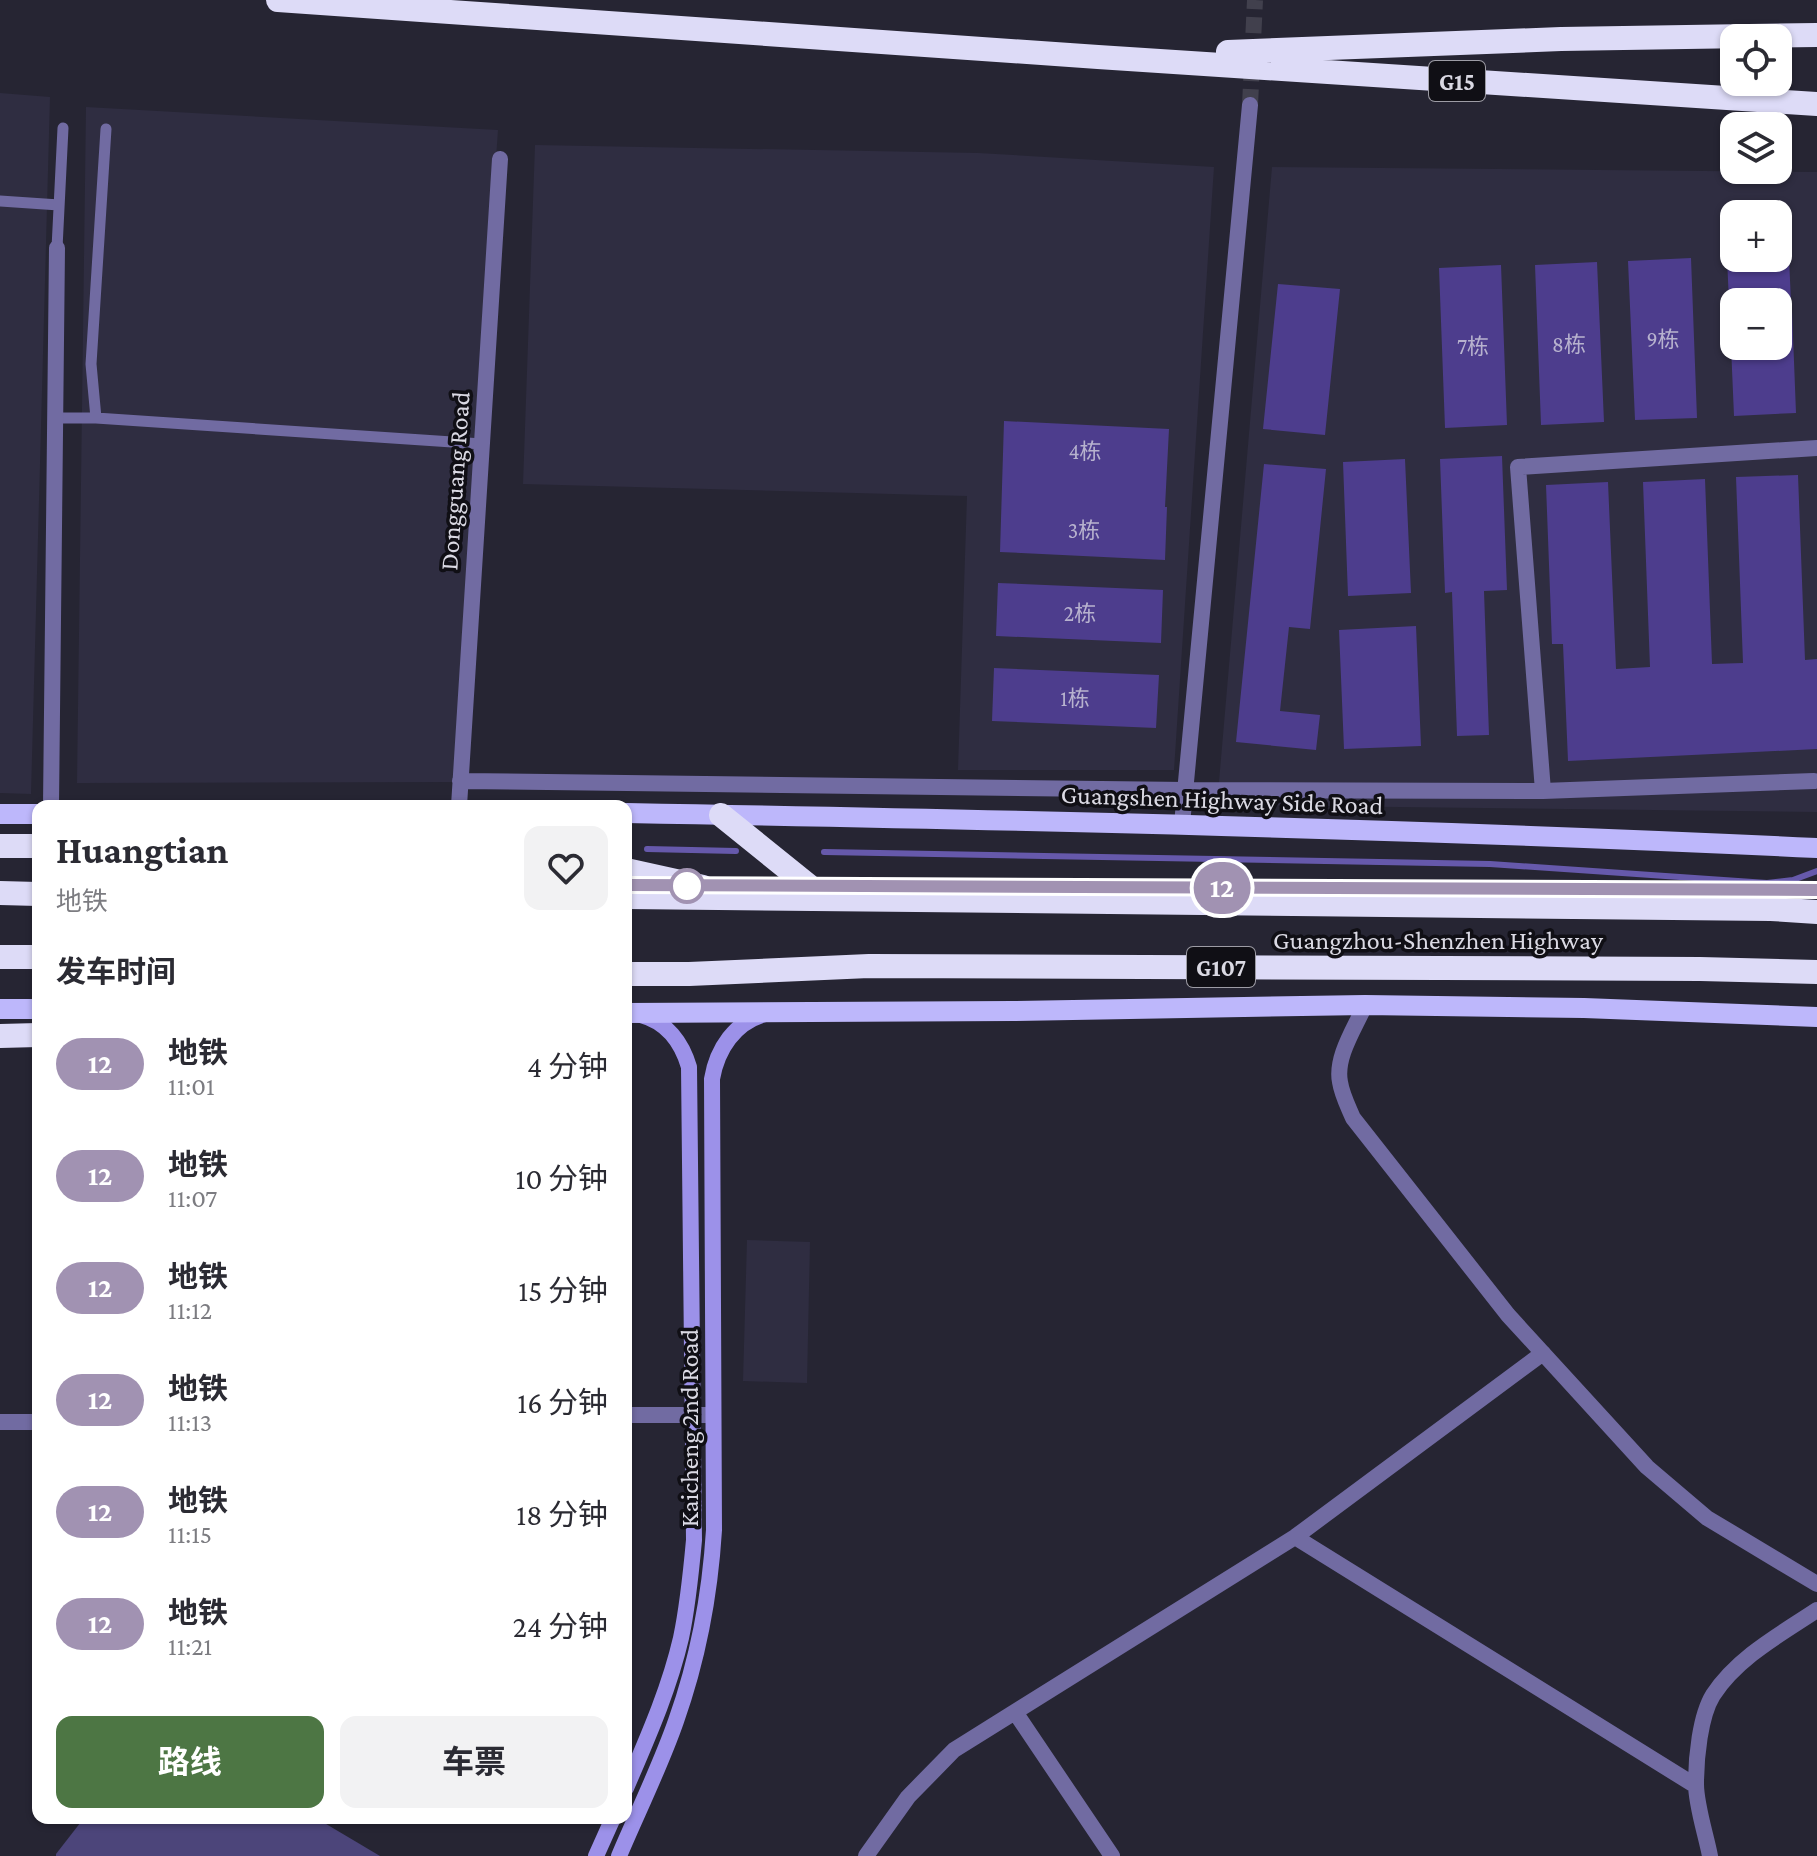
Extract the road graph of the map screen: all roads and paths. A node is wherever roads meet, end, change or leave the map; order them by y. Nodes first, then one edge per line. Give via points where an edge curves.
1 (278, 0) edge
2 (1817, 35) edge
3 (1098, 57) junction
4 (1817, 104) edge
5 (1250, 105) tunnel mouth
6 (63, 128) dead end
7 (106, 129) dead end
8 (500, 159) dead end
9 (0, 201) edge
10 (59, 205) junction
11 (57, 248) joint
12 (55, 418) junction
13 (96, 418) junction
14 (482, 444) junction
15 (1817, 448) edge
16 (460, 781) junction
17 (1814, 781) dead end
18 (1186, 790) junction
19 (1543, 791) junction
20 (51, 800) edge
21 (459, 800) edge
22 (632, 813) edge
23 (0, 814) edge
24 (32, 814) edge
25 (721, 815) junction
26 (1182, 824) junction
27 (1817, 848) edge
28 (632, 871) edge
29 (0, 893) edge
30 (32, 894) edge
31 (632, 897) edge
32 (764, 898) junction
33 (824, 898) junction
34 (1817, 900) edge
35 (1771, 909) junction
36 (1817, 912) edge
37 (0, 957) edge
38 (32, 957) edge
39 (1817, 972) edge
40 (632, 974) edge
41 (1365, 1005) junction
42 (0, 1009) edge
43 (32, 1009) edge
44 (632, 1013) edge
45 (632, 1013) edge
46 (771, 1013) junction
47 (1817, 1017) edge
48 (32, 1035) edge
49 (0, 1036) edge
50 (1543, 1353) junction
51 (632, 1415) edge
52 (693, 1415) junction
53 (713, 1415) junction
54 (0, 1422) edge
55 (32, 1422) edge
56 (1295, 1537) junction
57 (1817, 1584) edge
58 (1817, 1610) edge
59 (1015, 1712) junction
60 (632, 1774) edge
61 (1696, 1786) junction
62 (610, 1824) edge
63 (596, 1856) edge
64 (619, 1856) edge
65 (866, 1856) edge
66 (1112, 1856) edge
67 (1710, 1856) edge

1 - 3 highway
2 - 3 highway
3 - 4 highway, G15
5 - 18 street
6 - 10 lane
7 - 13 lane via 91,364
8 - 14 street, Dongguang Road
9 - 10 lane
10 - 11 lane
11 - 12 street
12 - 13 lane
12 - 20 street
13 - 14 lane
14 - 16 street, Dongguang Road
15 - 19 street via 1518,467
16 - 18 street
16 - 21 street, Dongguang Road
17 - 19 street
18 - 19 street
18 - 26 street
22 - 25 main road, Guangshen Highway Side Road
23 - 24 main road
25 - 26 main road, Guangshen Highway Side Road
25 - 33 highway
26 - 27 main road, Guangshen Highway Side Road
28 - 32 highway
29 - 30 highway
31 - 32 highway, Guangzhou-Shenzhen Highway
32 - 33 highway, Guangzhou-Shenzhen Highway
33 - 35 highway, Guangzhou-Shenzhen Highway
34 - 35 highway
35 - 36 highway, Guangzhou-Shenzhen Highway
37 - 38 highway
39 - 40 highway, Guangzhou-Shenzhen Highway / G107 via 869,966
41 - 46 main road
41 - 47 main road
41 - 50 street via 1342,1058 1339,1079 1353,1118
42 - 43 main road
44 - 46 main road
45 - 52 street, Kaicheng 2nd Road via 666,1028 689,1067
46 - 53 street, Kaicheng 2nd Road via 749,1020 733,1033 712,1079
48 - 49 highway
50 - 56 street
50 - 57 street via 1647,1467 1707,1518
51 - 52 street
52 - 53 street
52 - 60 street, Kaicheng 2nd Road via 694,1540 687,1606 667,1686
53 - 64 street, Kaicheng 2nd Road via 714,1530 698,1645 676,1720
54 - 55 street
56 - 59 street
56 - 61 street
58 - 61 street via 1753,1653 1712,1697 1701,1727
59 - 65 street via 954,1750 908,1797
59 - 66 street
61 - 67 street
62 - 63 street

